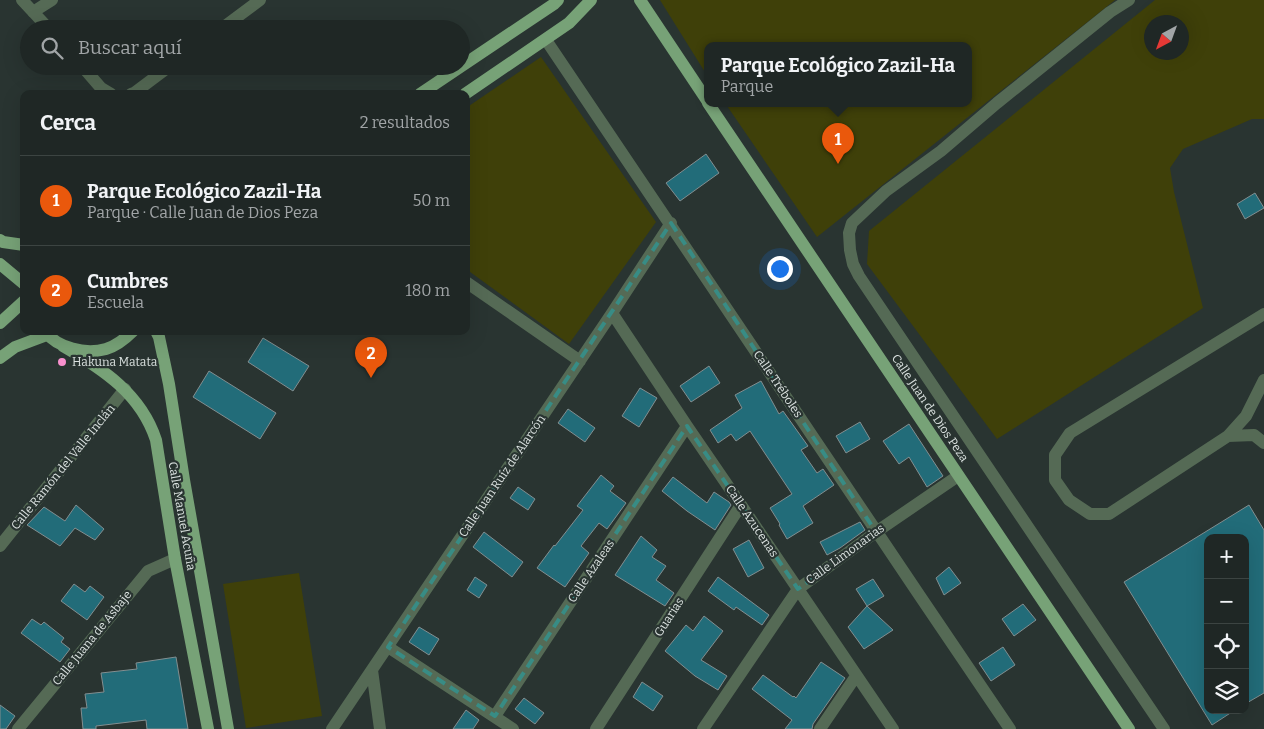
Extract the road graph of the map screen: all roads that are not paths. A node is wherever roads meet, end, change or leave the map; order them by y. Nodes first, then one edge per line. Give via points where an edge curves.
1 (22, 0) edge
2 (52, 0) edge
3 (260, 0) edge
4 (558, 0) edge
5 (591, 0) edge
6 (640, 0) edge
7 (1129, 0) edge
8 (33, 12) junction
9 (41, 20) edge
10 (233, 20) edge
11 (546, 40) junction
12 (470, 60) edge
13 (90, 75) edge
14 (158, 75) edge
15 (448, 75) edge
16 (104, 90) edge
17 (138, 90) edge
18 (426, 90) edge
19 (470, 91) edge
20 (704, 96) edge
21 (711, 107) edge
22 (671, 223) junction
23 (0, 240) edge
24 (20, 244) edge
25 (0, 264) edge
26 (20, 281) edge
27 (470, 285) edge
28 (20, 305) edge
29 (612, 313) junction
30 (1264, 314) edge
31 (0, 323) edge
32 (41, 335) edge
33 (48, 335) edge
34 (129, 335) edge
35 (158, 335) edge
36 (63, 346) junction
37 (0, 358) edge
38 (580, 360) junction
39 (1264, 380) edge
40 (125, 389) junction
41 (687, 426) junction
42 (1228, 436) junction
43 (1264, 443) edge
44 (958, 476) junction
45 (742, 504) junction
46 (876, 532) junction
47 (0, 546) edge
48 (175, 559) junction
49 (798, 589) junction
50 (388, 647) junction
51 (372, 670) junction
52 (856, 676) junction
53 (495, 716) junction
54 (18, 729) edge
55 (208, 729) edge
56 (228, 729) edge
57 (332, 729) edge
58 (380, 729) edge
59 (513, 729) edge
60 (596, 729) edge
61 (703, 729) edge
62 (820, 729) edge
63 (893, 729) edge
64 (1010, 729) edge
65 (1129, 729) edge
66 (1164, 729) edge

1 - 8 street
2 - 8 street
3 - 10 street
4 - 12 main road
5 - 11 main road via 569,23
6 - 20 main road, Calle Juan de Dios Peza
7 - 66 street via 1102,18 941,151 886,191 852,224 850,250 859,276
8 - 9 street
11 - 19 main road
11 - 22 street, Calle Tréboles
13 - 16 street
14 - 17 street
15 - 18 main road
21 - 44 main road, Calle Juan de Dios Peza
22 - 29 street, Calle Juan Ruíz de Alarcón
22 - 46 street, Calle Tréboles
23 - 24 main road
25 - 26 main road
27 - 38 street
28 - 31 main road
29 - 38 street, Calle Juan Ruíz de Alarcón
29 - 41 street, Calle Azucenas
30 - 42 street via 1070,433 1055,455 1055,480 1069,500 1090,514 1109,514
32 - 37 main road
33 - 36 main road, Calle Manuel Acuña
34 - 36 main road via 106,349 84,351
35 - 56 main road, Calle Manuel Acuña
36 - 40 main road, Calle Manuel Acuña via 94,364
38 - 50 street, Calle Juan Ruíz de Alarcón
39 - 42 street via 1246,416
40 - 47 street, Calle Ramón del Valle Inclán
40 - 48 main road, Calle Manuel Acuña via 145,414 156,440
41 - 45 street, Calle Azucenas
41 - 53 street, Calle Azaleas
42 - 43 street via 1254,435
44 - 46 street, Calle Limonarias
44 - 65 main road, Calle Juan de Dios Peza
45 - 49 street, Calle Azucenas
45 - 60 street, Guarias
46 - 49 street, Calle Limonarias
46 - 64 street, Calle Tréboles
48 - 54 street, Calle Juana de Asbaje via 148,571
48 - 55 main road, Calle Manuel Acuña
49 - 52 street, Calle Azucenas
49 - 61 street, Calle Limonarias
50 - 51 street, Calle Juan Ruíz de Alarcón
50 - 53 street
51 - 57 street, Calle Juan Ruíz de Alarcón
51 - 58 street
52 - 62 street
52 - 63 street, Calle Azucenas
53 - 59 street

